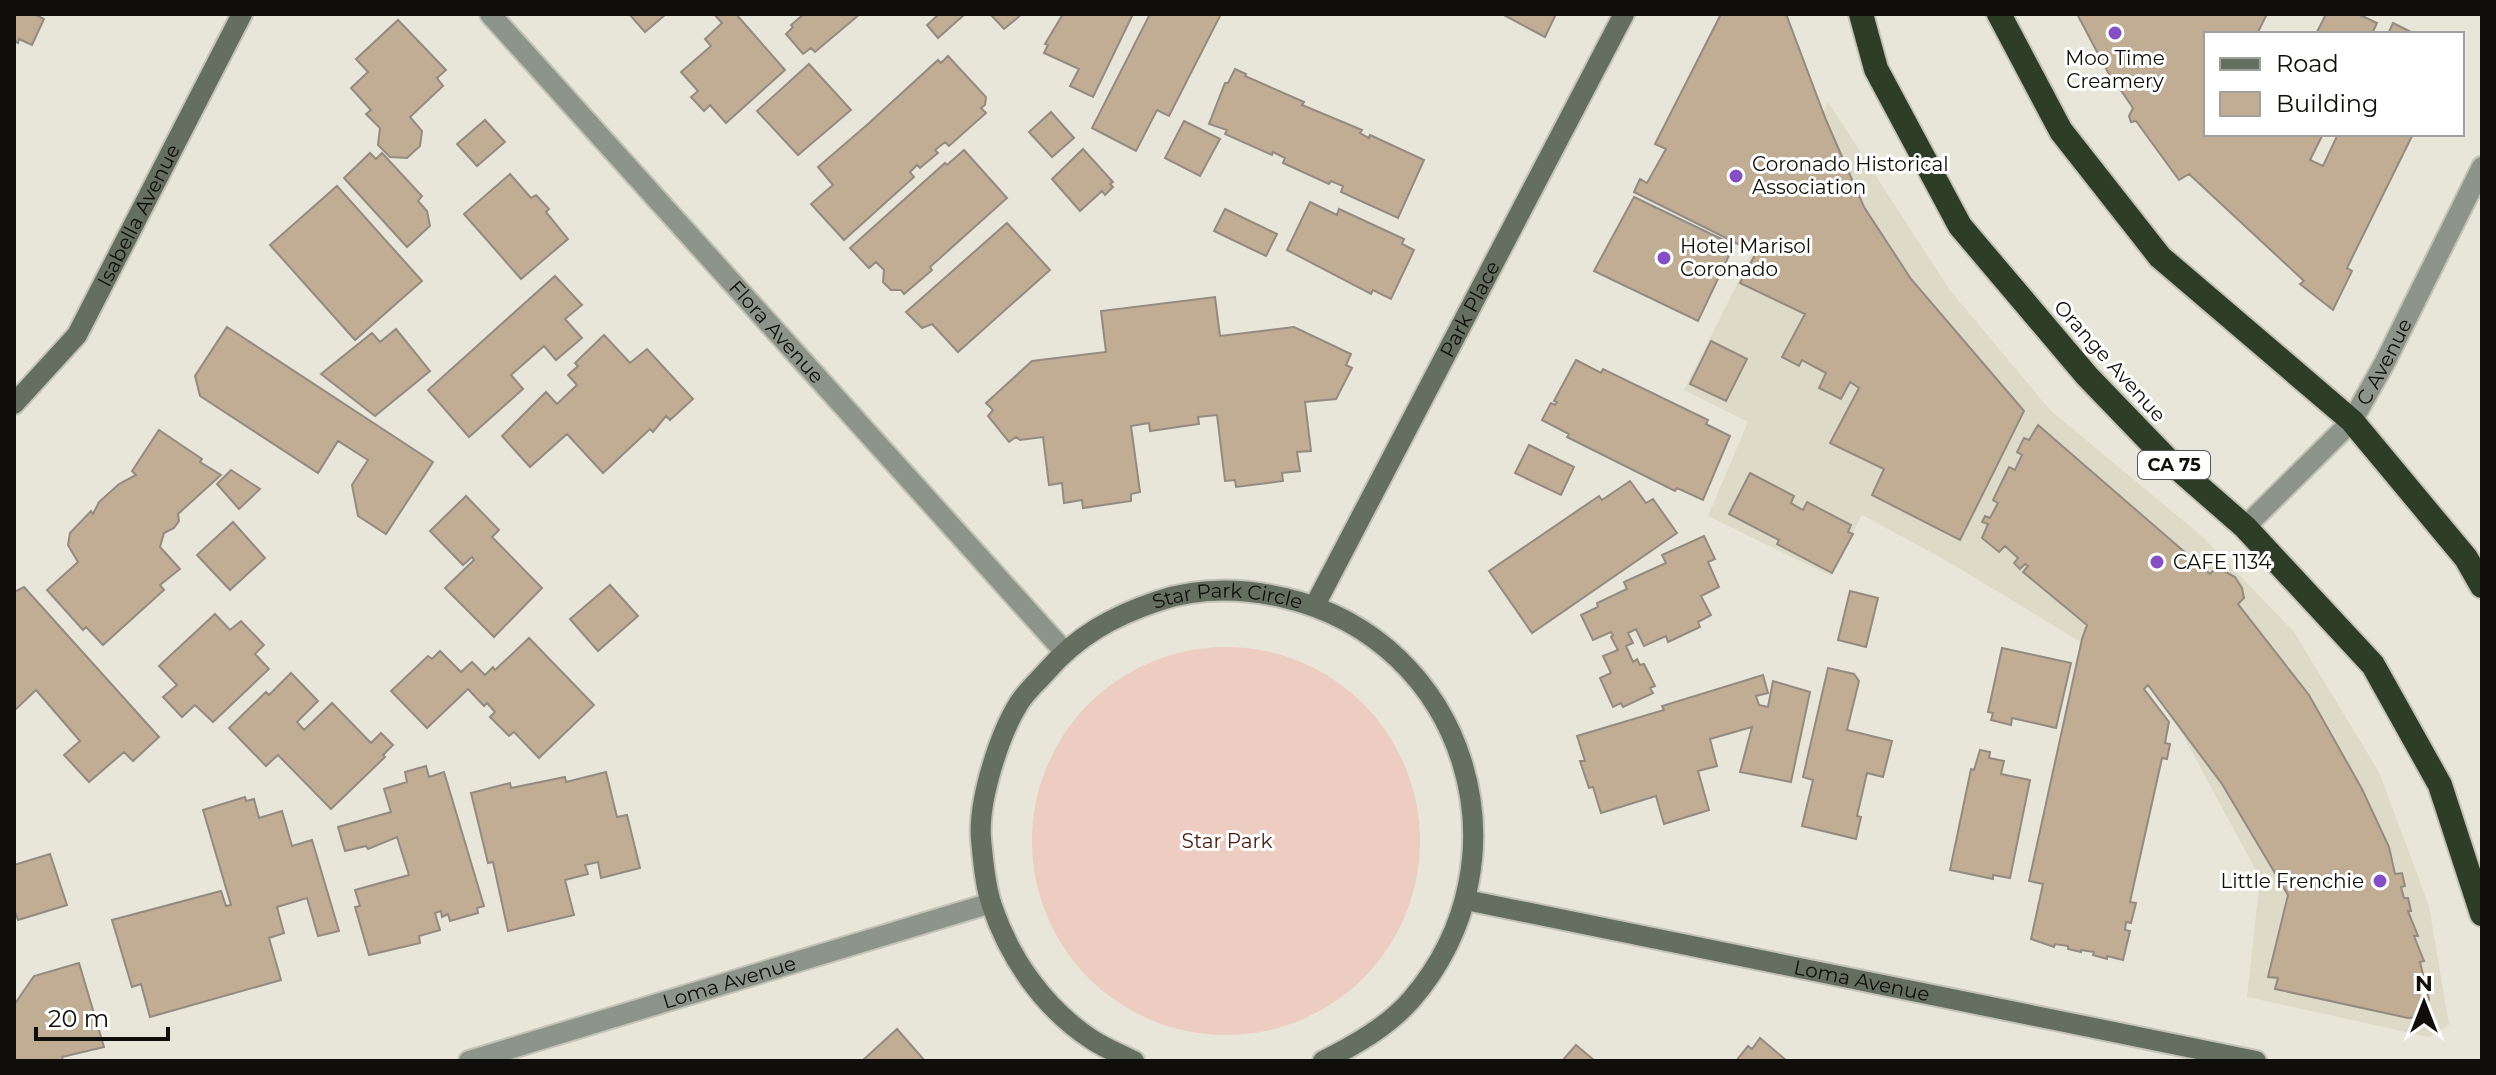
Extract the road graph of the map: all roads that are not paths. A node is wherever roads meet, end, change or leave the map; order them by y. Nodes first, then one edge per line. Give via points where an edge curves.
1 (242, 14) edge
2 (490, 14) edge
3 (1624, 14) edge
4 (1861, 14) edge
5 (1999, 14) edge
6 (2482, 167) edge
7 (14, 404) edge
8 (2352, 421) junction
9 (2245, 527) junction
10 (2482, 586) edge
11 (1315, 605) junction
12 (1064, 651) junction
13 (1466, 900) junction
14 (991, 903) junction
15 (2482, 914) edge
16 (469, 1061) edge
17 (1134, 1061) edge
18 (1323, 1061) edge
19 (2256, 1061) edge

1 - 7 street, Isabella Avenue via 77,335
2 - 12 street, Flora Avenue
3 - 11 street, Park Place
4 - 9 highway, Orange Avenue / CA 75 via 1876,69 1960,226 2087,376 2166,458
5 - 8 highway via 2061,131 2160,257
6 - 8 street, C Avenue
8 - 9 street, C Avenue
8 - 10 highway via 2466,558
9 - 15 highway, Orange Avenue / CA 75 via 2373,665 2440,785
11 - 12 street, Star Park Circle via 1250,590 1183,593 1120,614
11 - 13 street, Star Park Circle via 1369,633 1414,673 1448,723 1469,780 1475,840
12 - 14 street, Star Park Circle via 1019,703 991,766 981,835
13 - 18 street, Star Park Circle via 1444,954 1410,1001 1366,1039
13 - 19 street, Loma Avenue
14 - 16 street, Loma Avenue
14 - 17 street, Star Park Circle via 1013,956 1048,1003 1092,1040

